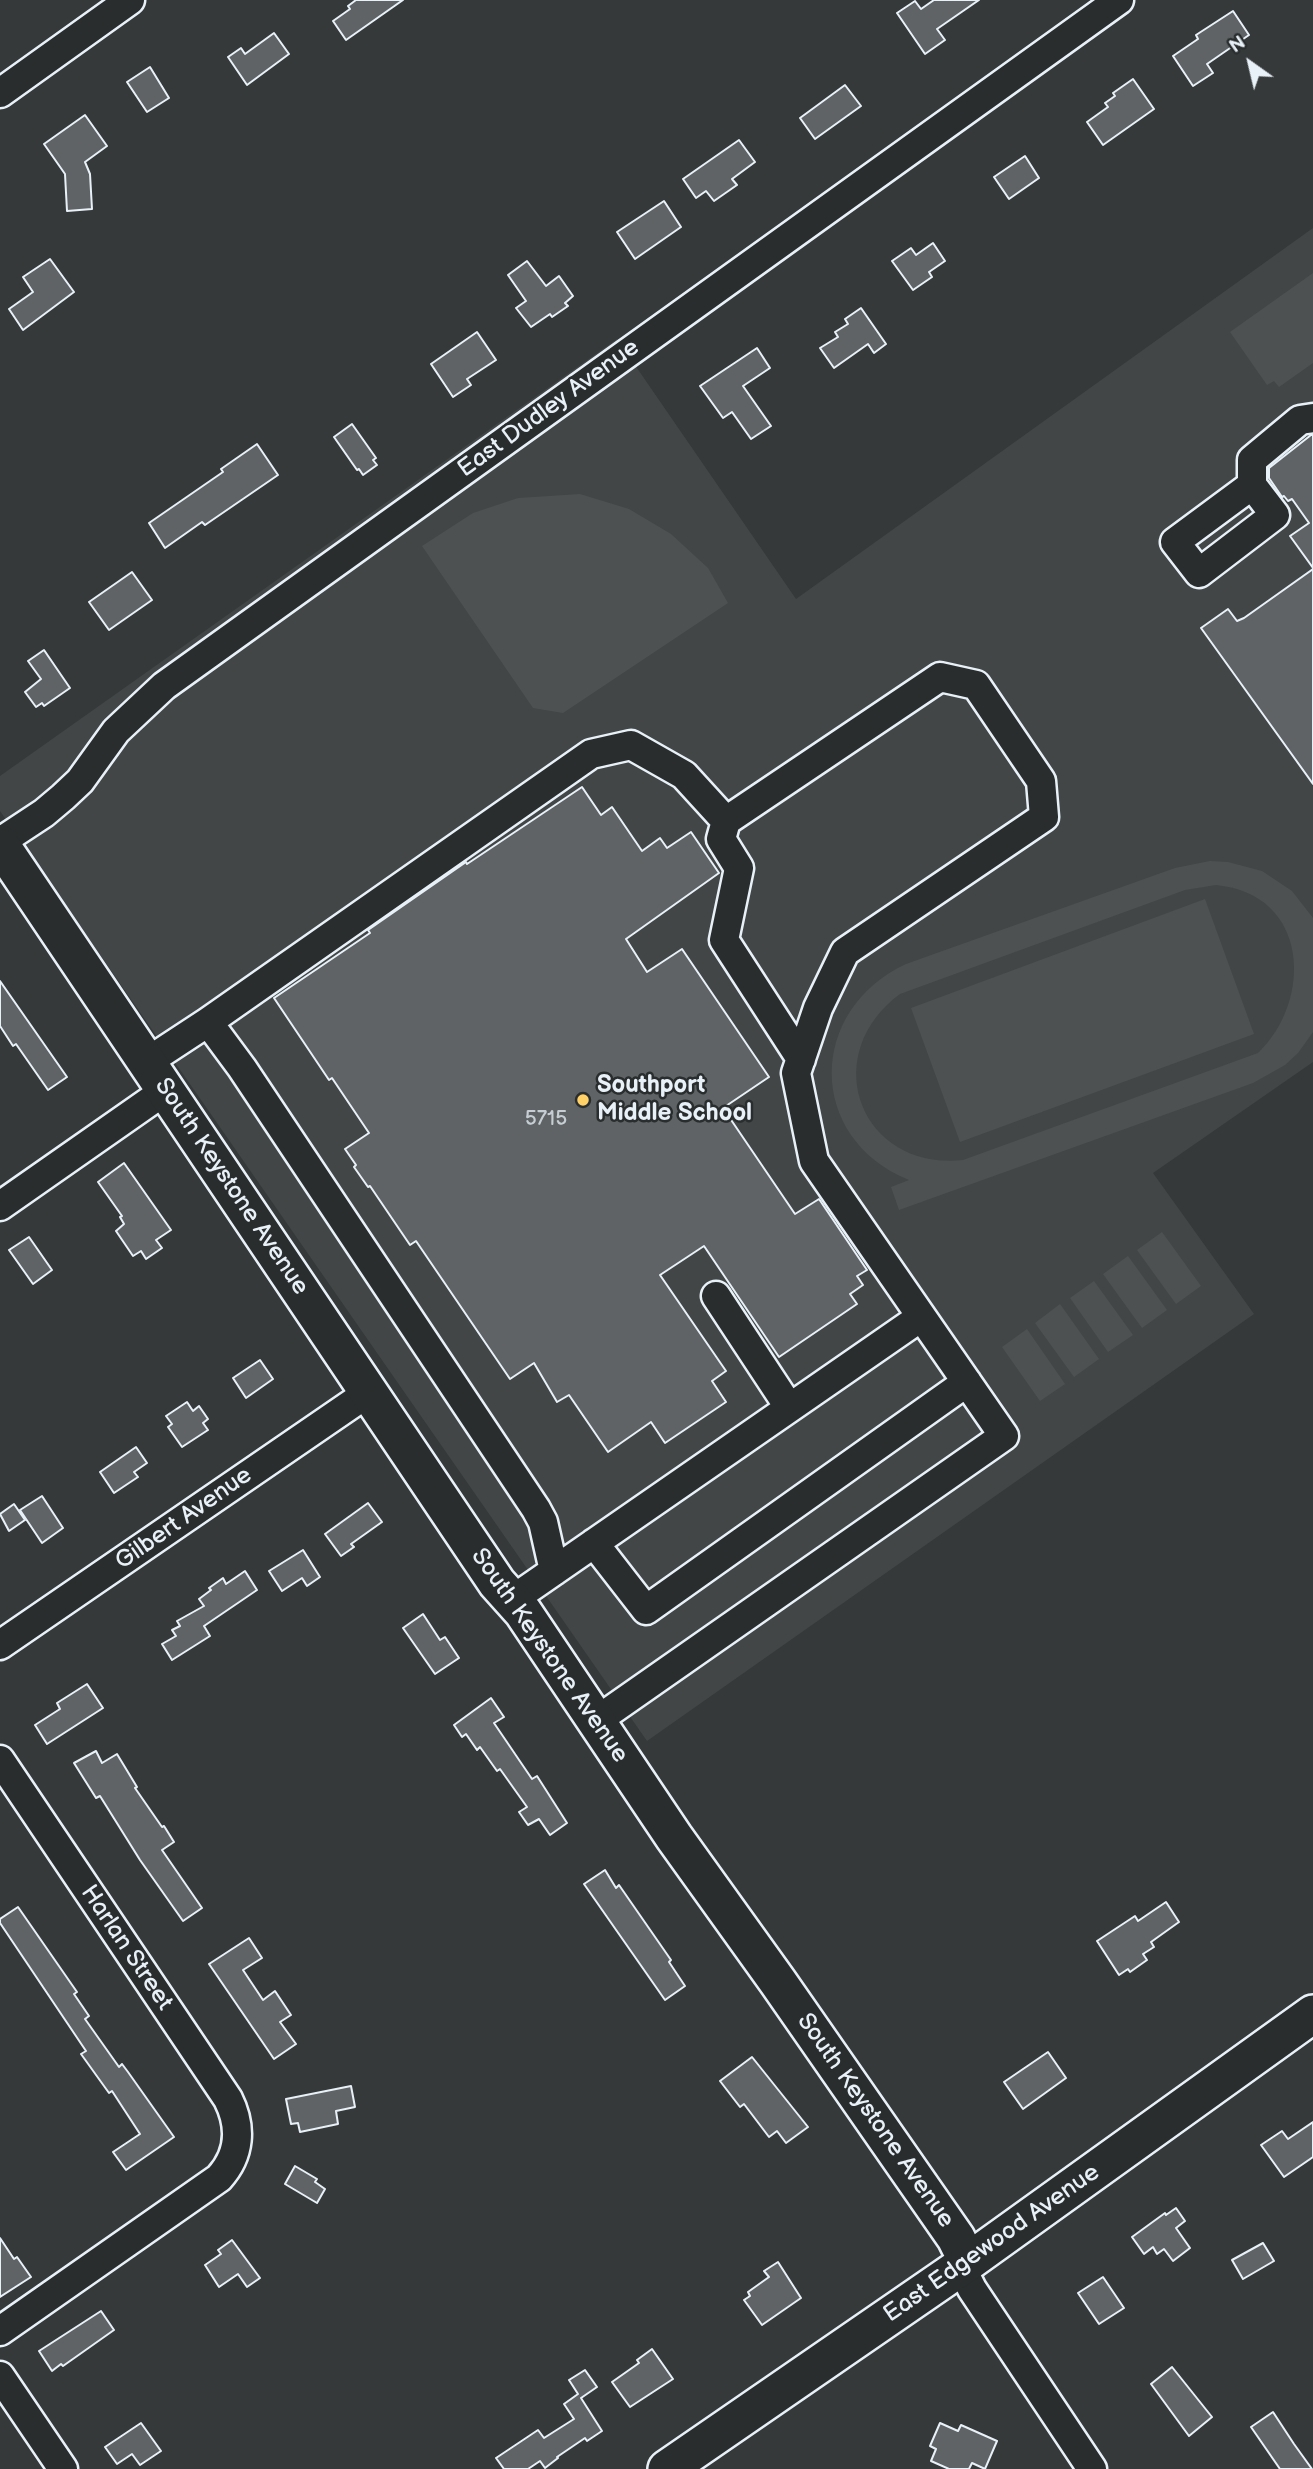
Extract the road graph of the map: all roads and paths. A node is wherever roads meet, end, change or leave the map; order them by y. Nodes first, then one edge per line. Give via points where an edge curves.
1 (130, 0) edge
2 (1119, 0) edge
3 (0, 93) edge
4 (1313, 418) edge
5 (1252, 485) dead end
6 (726, 821) junction
7 (0, 843) edge
8 (208, 1022) junction
9 (801, 1059) junction
10 (156, 1076) junction
11 (0, 1206) edge
12 (716, 1296) dead end
13 (922, 1317) junction
14 (967, 1382) junction
15 (369, 1392) junction
16 (789, 1407) junction
17 (594, 1543) junction
18 (554, 1571) junction
19 (512, 1600) junction
20 (0, 1645) edge
21 (596, 1720) junction
22 (0, 1760) edge
23 (1313, 2014) edge
24 (965, 2264) junction
25 (0, 2331) edge
26 (0, 2376) edge
27 (63, 2469) edge
28 (667, 2469) edge
29 (1092, 2469) edge

1 - 3 street
2 - 7 street, East Dudley Avenue via 164,686 116,732 64,797
4 - 5 street via 1300,420 1252,460
6 - 8 street via 684,775 631,745 591,754
6 - 9 street via 721,839 739,868 724,940
6 - 9 street via 940,677 976,685 1041,781 1044,817 845,952 818,1008
7 - 10 main road, South Keystone Avenue
8 - 10 street
8 - 18 street via 536,1509
9 - 13 street via 796,1073 814,1161
10 - 11 street
10 - 15 main road, South Keystone Avenue
12 - 16 street
13 - 14 street
13 - 16 street
14 - 17 street via 646,1610
14 - 21 street via 1004,1436
15 - 19 main road, South Keystone Avenue
15 - 20 street, Gilbert Avenue
16 - 17 street
17 - 18 street
18 - 19 street
19 - 21 main road, South Keystone Avenue
21 - 24 main road, South Keystone Avenue via 956,2238
22 - 25 street, Harlan Street via 228,2099 236,2118 237,2141 233,2160 219,2178
23 - 24 main road, East Edgewood Avenue
24 - 28 main road, East Edgewood Avenue
24 - 29 street, South Keystone Avenue via 972,2289
26 - 27 street

